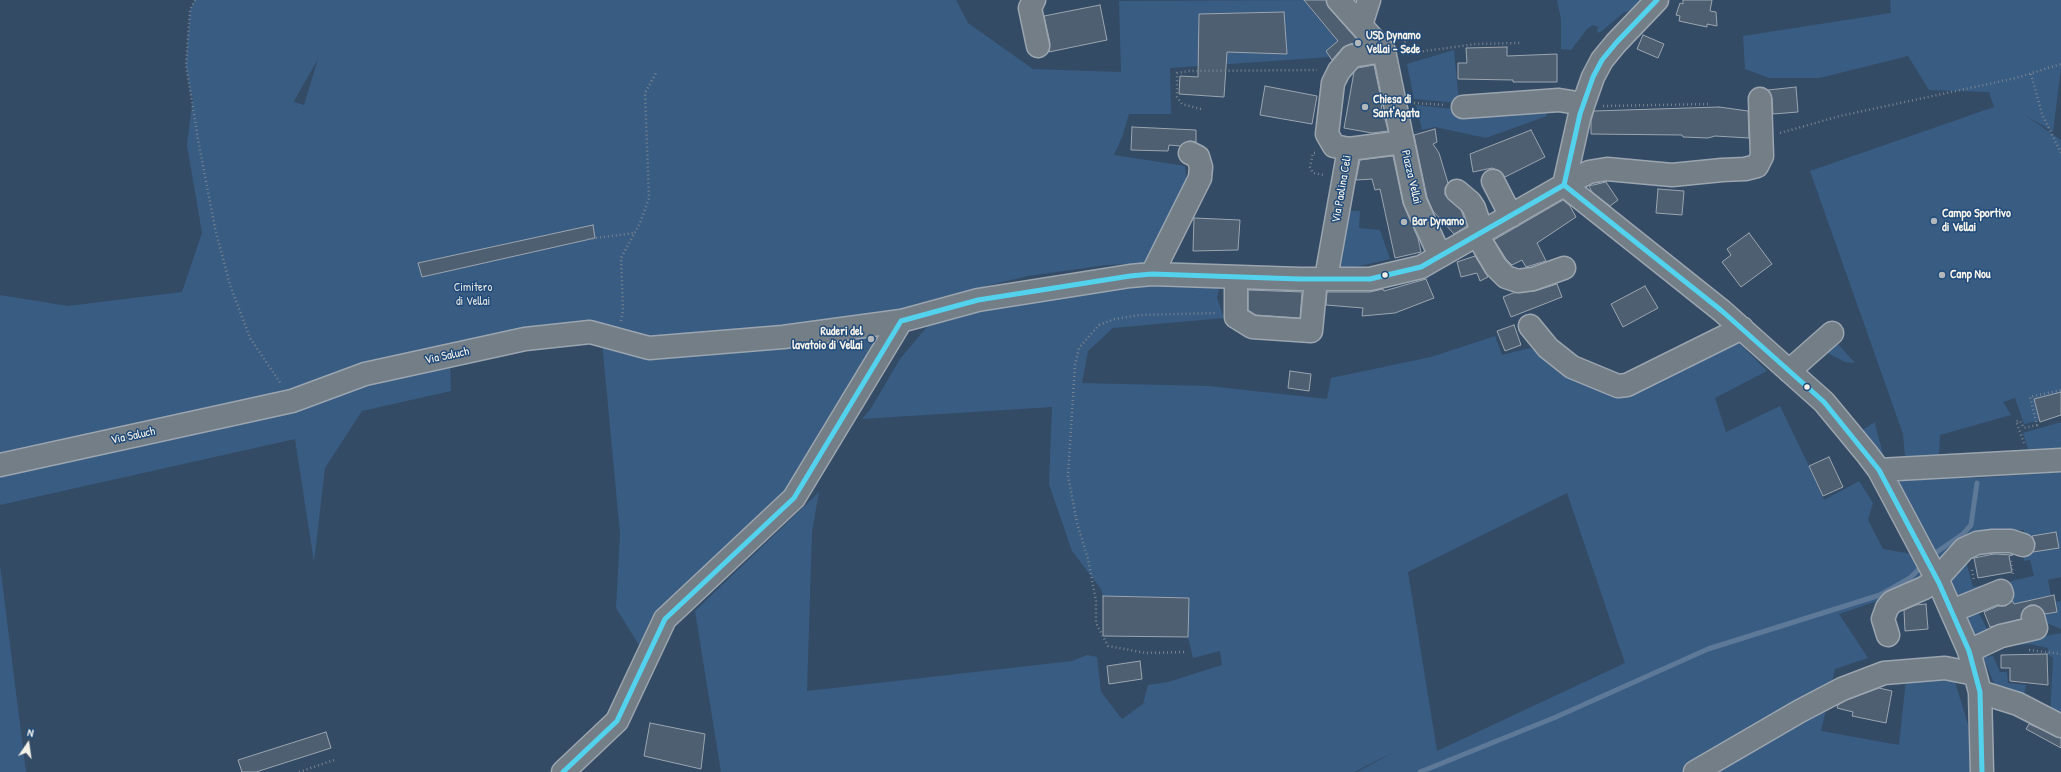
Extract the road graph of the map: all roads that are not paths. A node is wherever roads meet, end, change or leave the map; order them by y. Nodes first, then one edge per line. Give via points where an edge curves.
1 (1034, 0) edge
2 (1338, 0) edge
3 (1369, 0) edge
4 (1657, 0) edge
5 (1361, 25) junction
6 (1038, 46) dead end
7 (1386, 58) junction
8 (1760, 99) dead end
9 (1583, 104) junction
10 (1464, 107) road end
11 (1403, 142) junction
12 (1349, 149) junction
13 (1190, 153) dead end
14 (1493, 181) dead end
15 (1564, 185) junction
16 (1457, 191) dead end
17 (1511, 216) junction
18 (1479, 234) junction
19 (1440, 256) junction
20 (1564, 268) dead end
21 (1152, 274) junction
22 (1236, 278) junction
23 (1321, 279) junction
24 (901, 321) junction
25 (1530, 326) dead end
26 (1742, 328) junction
27 (1832, 333) dead end
28 (1789, 371) junction
29 (2061, 460) edge
30 (0, 465) edge
31 (1879, 470) junction
32 (2015, 543) road end
33 (1931, 567) junction
34 (2005, 585) road end
35 (1952, 611) junction
36 (2033, 617) dead end
37 (1888, 635) dead end
38 (1969, 651) junction
39 (1977, 683) junction
40 (2061, 726) edge
41 (563, 772) edge
42 (1695, 772) edge
43 (1982, 772) edge

1 - 6 street via 1030,8
2 - 5 street
3 - 5 street
4 - 9 street via 1602,60
5 - 7 street
7 - 11 street, Piazza Vellai
7 - 12 street, Via Paolina Celi via 1352,56 1338,72 1333,83 1327,134 1334,146
8 - 15 street, Via Saluch via 1761,161 1757,166 1672,175 1606,169 1589,172
9 - 10 street via 1559,100
9 - 15 street
11 - 12 street, Piazza Vellai
11 - 19 street, Piazza Vellai via 1415,201
12 - 23 street, Via Paolina Celi
13 - 21 street via 1198,157 1201,167 1200,178
14 - 17 street
15 - 17 street, Via Saluch
15 - 26 street
16 - 18 street via 1474,208
17 - 18 street, Via Saluch
18 - 19 street, Via Saluch
18 - 20 street via 1496,268 1506,277 1518,281 1533,279
19 - 23 street, Via Saluch via 1421,266 1370,278
21 - 22 street, Via Saluch
21 - 24 street, Via Saluch via 978,300
22 - 23 street, Via Saluch
22 - 23 street, Via Paolina Celi via 1236,317 1252,327 1311,331
24 - 30 street, Via Saluch via 783,337 649,348 590,332 525,339 365,374 292,401
24 - 41 street via 794,498 665,619 617,721
25 - 26 street via 1548,348 1572,367 1618,386 1626,385
26 - 28 street
27 - 28 street
28 - 31 street via 1824,402
29 - 31 street
31 - 33 street
32 - 33 street via 1978,544 1967,548 1956,557
33 - 35 street
33 - 37 street via 1924,588 1892,602 1887,608 1883,619
34 - 35 street via 2001,591
35 - 38 street
36 - 38 street via 2036,628 2001,636
38 - 39 street
39 - 40 street
39 - 42 street via 1945,668 1884,673 1842,688
39 - 43 street

